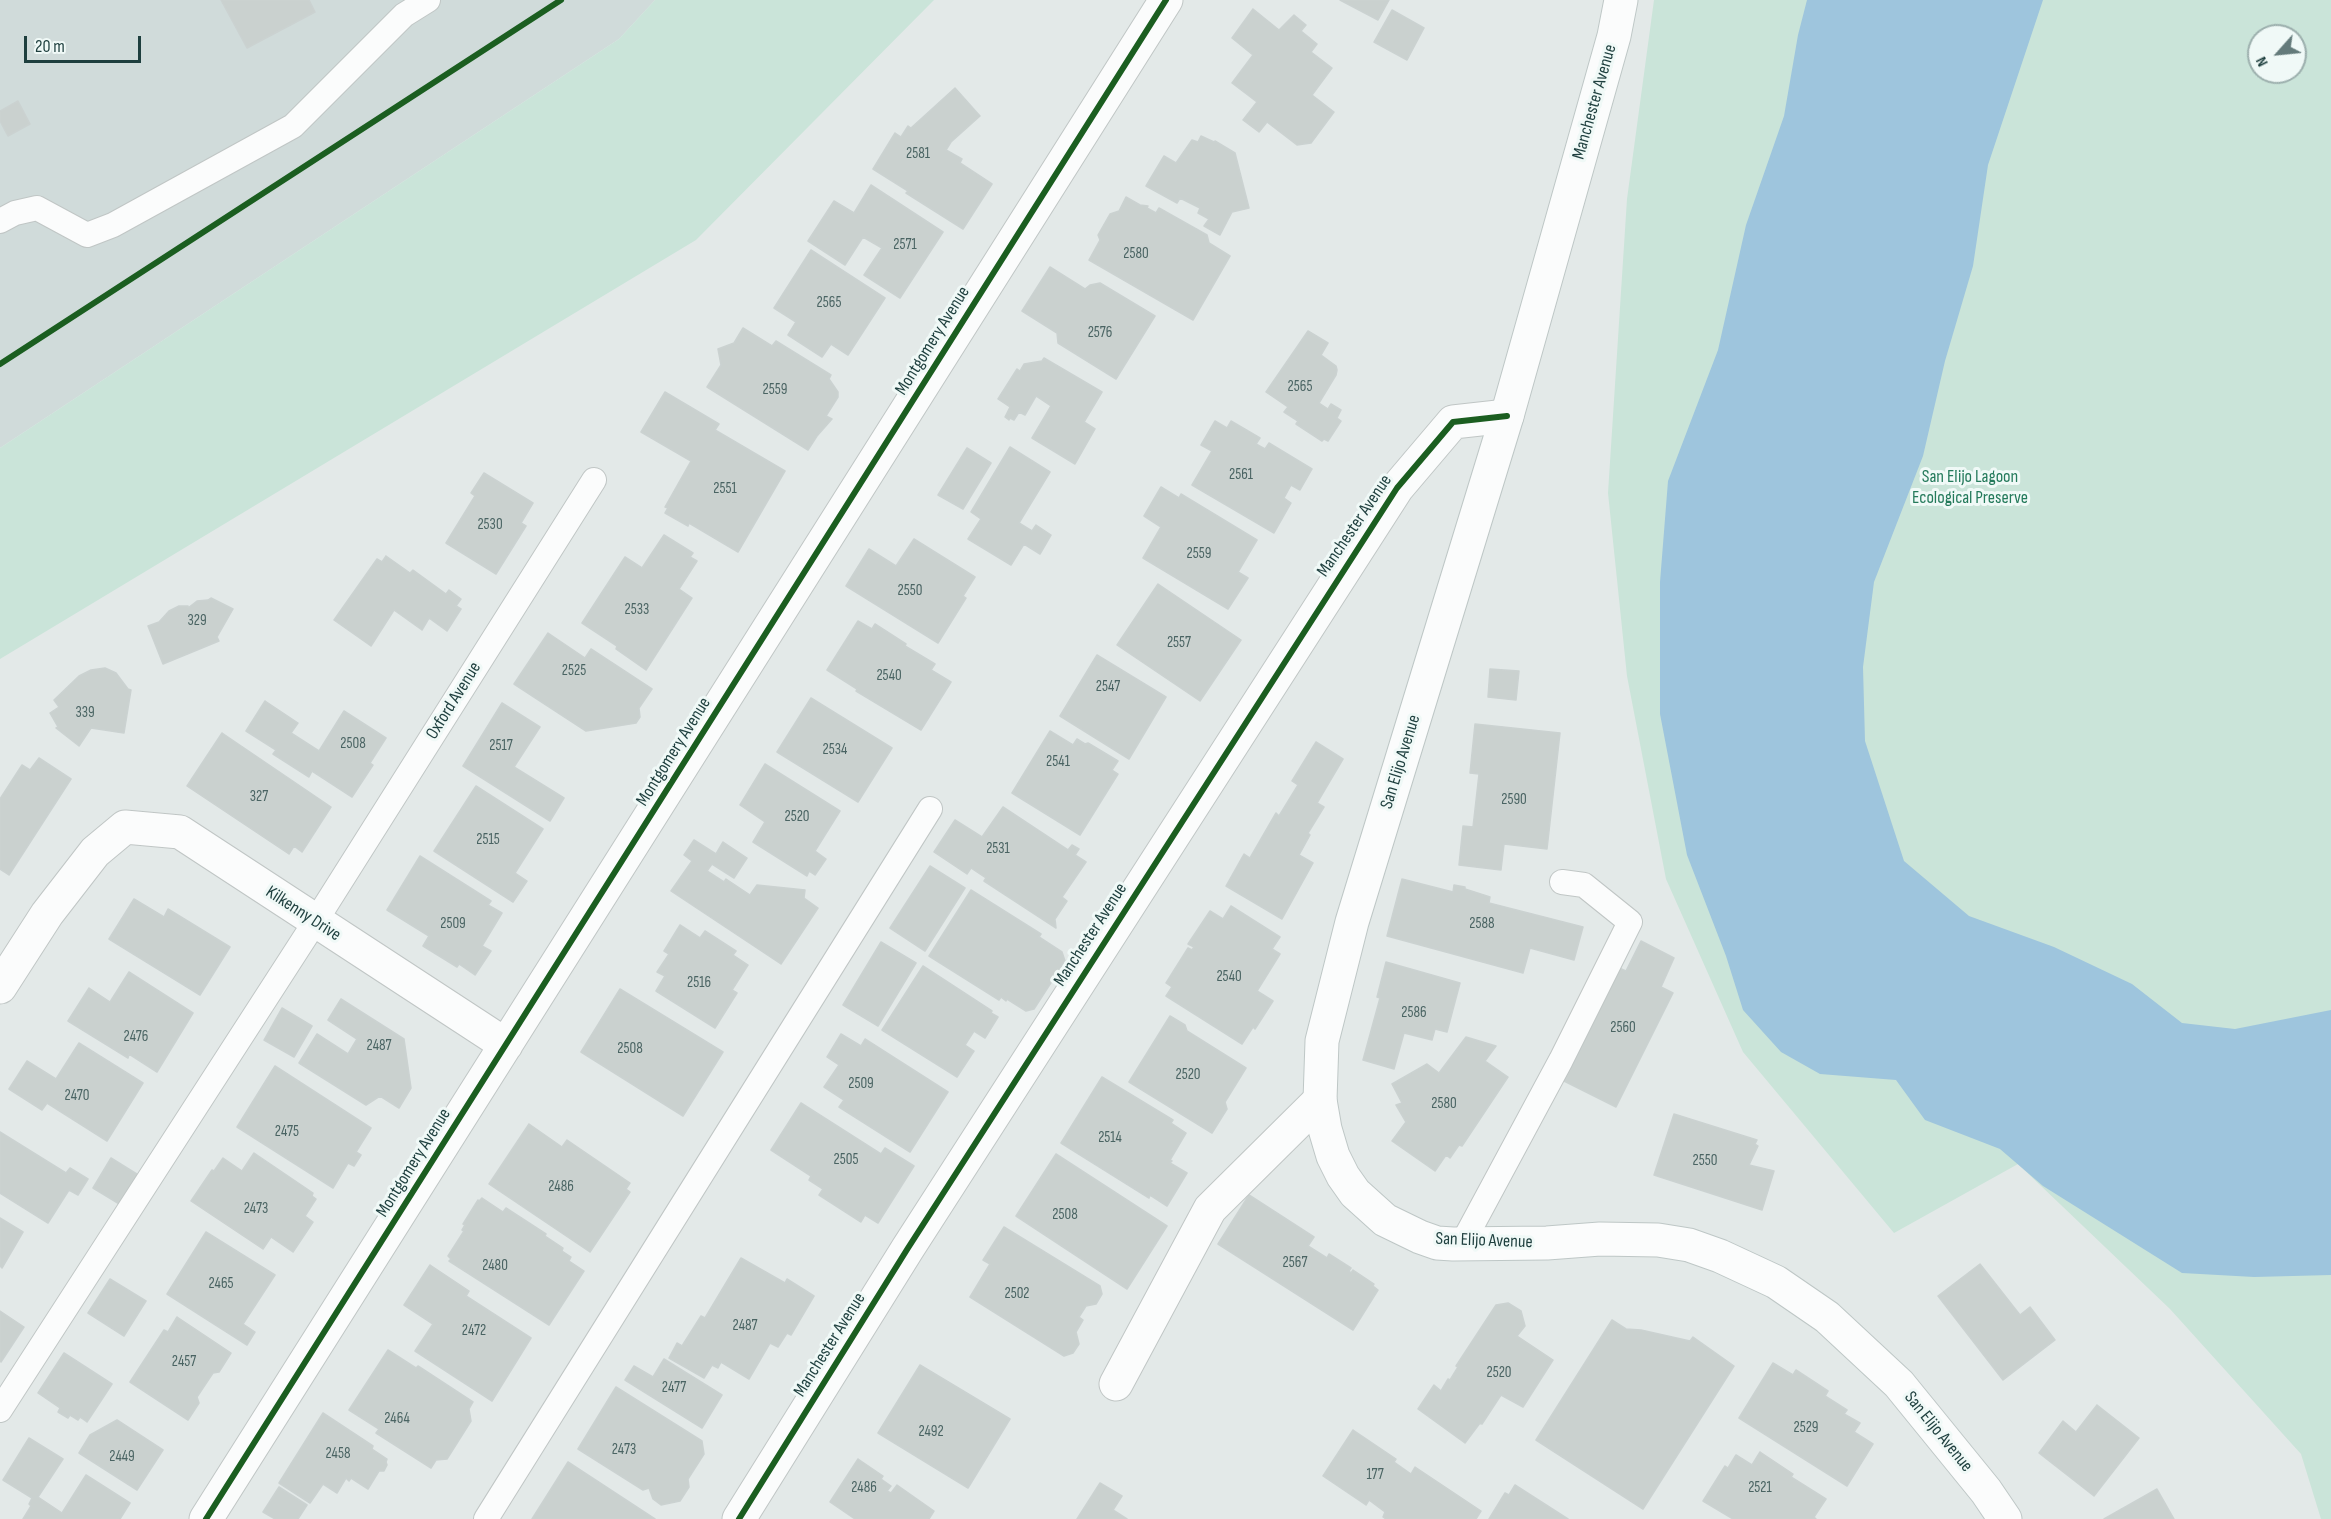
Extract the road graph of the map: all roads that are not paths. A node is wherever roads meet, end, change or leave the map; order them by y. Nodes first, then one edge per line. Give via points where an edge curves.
1 (428, 0) edge
2 (1166, 0) edge
3 (1620, 0) edge
4 (0, 221) edge
5 (1507, 416) junction
6 (594, 480) dead end
7 (930, 809) dead end
8 (1562, 882) dead end
9 (315, 922) junction
10 (0, 987) edge
11 (506, 1046) junction
12 (1320, 1100) junction
13 (1462, 1244) junction
14 (1116, 1384) dead end
15 (0, 1410) edge
16 (206, 1519) edge
17 (486, 1519) edge
18 (740, 1519) edge
19 (2005, 1519) edge

1 - 4 lane via 404,15 293,126 113,225 87,235 37,208
2 - 11 street, Montgomery Avenue
3 - 5 street, Manchester Avenue via 1614,36
5 - 12 street, San Elijo Avenue via 1352,922 1322,1041
5 - 18 street, Manchester Avenue via 1453,422 1397,488 908,1248
6 - 9 lane, Oxford Avenue
7 - 17 lane
8 - 13 lane via 1584,885 1630,922
9 - 10 street, Kilkenny Drive via 180,832 125,827 95,852 47,914
9 - 11 street, Kilkenny Drive
9 - 15 lane, Oxford Avenue
11 - 16 street, Montgomery Avenue
12 - 13 street, San Elijo Avenue via 1333,1156 1355,1193 1385,1220 1403,1229 1437,1243
12 - 14 street via 1210,1209
13 - 19 street, San Elijo Avenue via 1658,1240 1689,1245 1747,1267 1827,1317 1899,1384

